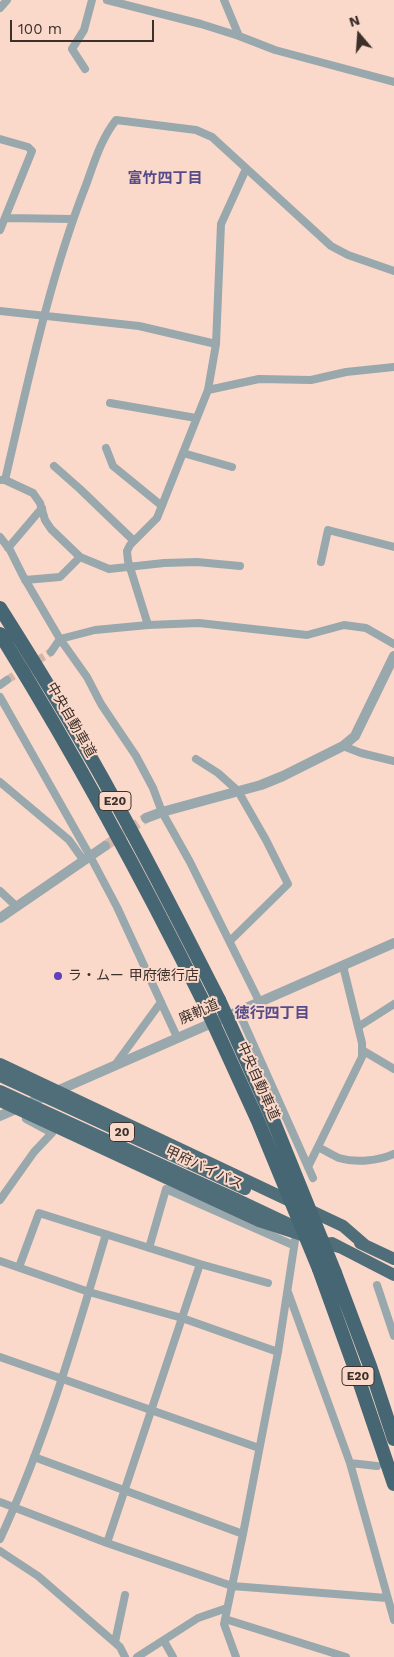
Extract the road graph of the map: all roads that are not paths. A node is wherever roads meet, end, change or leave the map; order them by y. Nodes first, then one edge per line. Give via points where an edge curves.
1 (7, 0) edge
2 (92, 0) edge
3 (107, 0) edge
4 (224, 0) edge
5 (0, 8) edge
6 (239, 36) junction
7 (85, 68) dead end
8 (394, 82) edge
9 (0, 139) edge
10 (246, 169) junction
11 (5, 218) junction
12 (73, 219) junction
13 (0, 230) edge
14 (394, 271) edge
15 (0, 311) edge
16 (45, 316) junction
17 (216, 344) junction
18 (394, 367) edge
19 (208, 390) junction
20 (110, 403) dead end
21 (196, 418) junction
22 (106, 448) dead end
23 (183, 453) junction
24 (54, 466) dead end
25 (232, 467) dead end
26 (2, 480) edge
27 (162, 506) junction
28 (42, 508) junction
29 (0, 537) edge
30 (134, 541) junction
31 (394, 547) edge
32 (8, 548) junction
33 (80, 557) junction
34 (321, 562) dead end
35 (130, 566) junction
36 (240, 566) dead end
37 (25, 580) junction
38 (0, 608) edge
39 (148, 625) junction
40 (0, 634) edge
41 (60, 639) junction
42 (394, 644) edge
43 (51, 652) tunnel mouth
44 (394, 656) edge
45 (7, 680) tunnel mouth
46 (0, 685) edge
47 (0, 698) edge
48 (343, 746) junction
49 (196, 759) dead end
50 (394, 761) edge
51 (0, 782) edge
52 (238, 791) junction
53 (162, 812) junction
54 (146, 818) tunnel mouth
55 (105, 846) tunnel mouth
56 (87, 858) junction
57 (0, 891) edge
58 (17, 907) junction
59 (0, 918) edge
60 (230, 941) junction
61 (394, 942) edge
62 (343, 966) junction
63 (260, 1000) junction
64 (161, 1002) junction
65 (394, 1004) edge
66 (238, 1010) junction
67 (358, 1027) junction
68 (177, 1037) junction
69 (362, 1050) junction
70 (0, 1064) edge
71 (115, 1065) junction
72 (394, 1069) edge
73 (0, 1076) edge
74 (0, 1091) edge
75 (58, 1091) junction
76 (0, 1101) edge
77 (14, 1110) junction
78 (0, 1116) edge
79 (318, 1147) junction
80 (394, 1154) edge
81 (308, 1167) junction
82 (313, 1178) dead end
83 (0, 1200) edge
84 (106, 1234) junction
85 (295, 1240) junction
86 (366, 1246) junction
87 (339, 1247) junction
88 (149, 1248) junction
89 (394, 1259) edge
90 (0, 1261) edge
91 (200, 1264) junction
92 (19, 1267) junction
93 (394, 1275) edge
94 (268, 1283) dead end
95 (377, 1285) dead end
96 (287, 1290) junction
97 (89, 1292) junction
98 (182, 1318) junction
99 (394, 1336) edge
100 (278, 1352) junction
101 (0, 1357) edge
102 (61, 1379) junction
103 (151, 1410) junction
104 (394, 1438) edge
105 (259, 1448) junction
106 (34, 1458) junction
107 (350, 1463) junction
108 (377, 1466) dead end
109 (394, 1484) edge
110 (124, 1490) junction
111 (0, 1502) edge
112 (14, 1509) junction
113 (243, 1534) junction
114 (0, 1538) edge
115 (107, 1543) junction
116 (0, 1551) edge
117 (232, 1586) junction
118 (125, 1595) dead end
119 (387, 1598) junction
120 (227, 1608) junction
121 (224, 1619) junction
122 (394, 1620) edge
123 (164, 1640) junction
124 (114, 1642) junction
125 (125, 1657) edge
126 (137, 1657) edge
127 (173, 1657) edge
128 (236, 1657) edge
129 (346, 1657) edge

1 - 5 street
2 - 7 street via 84,30 72,49
3 - 6 street
4 - 6 street
6 - 8 street via 275,50
9 - 11 street via 32,151
10 - 12 street via 212,138 196,130 116,120 102,142
10 - 14 street via 331,246
10 - 17 street via 221,224
11 - 12 street
11 - 13 street
12 - 16 street
15 - 16 street
16 - 17 street via 139,326
16 - 26 street
17 - 19 street
18 - 19 street via 311,380 259,379
19 - 21 street
20 - 21 street
21 - 23 street
22 - 27 street via 113,466
23 - 25 street
23 - 27 street
24 - 30 street
26 - 28 street via 33,493
27 - 30 street via 157,518
28 - 32 street
28 - 33 street via 51,529
29 - 32 street
30 - 35 street via 128,551
31 - 34 street via 328,530
32 - 37 street
33 - 35 street via 109,569
33 - 37 street via 60,577
35 - 36 street via 197,562
35 - 39 street
37 - 41 street
38 - 104 highway, 中央自動車道 / E20, bridge via 114,799 218,1000 272,1115 336,1273
39 - 41 street via 95,630
39 - 42 street via 199,623 307,635 344,625 366,628
40 - 109 highway, 中央自動車道 / E20, bridge via 102,806 205,1005 258,1121 318,1269
41 - 43 street
41 - 53 street via 136,756
44 - 48 street via 355,736
45 - 46 street
47 - 56 street
48 - 50 street
48 - 52 street via 283,776
49 - 52 street
51 - 56 street
52 - 53 street
52 - 60 street via 288,884
53 - 54 street
53 - 60 street
55 - 56 street
56 - 58 street
56 - 64 street via 117,907
57 - 58 street
58 - 59 street
60 - 63 street
61 - 62 street, 廃軌道
62 - 63 street, 廃軌道
62 - 67 street
63 - 66 street, 廃軌道
64 - 68 street
64 - 71 street
65 - 67 street
66 - 68 street, 廃軌道
66 - 81 street
67 - 69 street
68 - 71 street, 廃軌道
69 - 72 street
69 - 79 street
70 - 75 highway
71 - 75 street, 廃軌道
73 - 86 highway, 甲府バイパス / 20, bridge
74 - 87 highway, 甲府バイパス / 20, bridge
75 - 77 street, 廃軌道
75 - 86 highway via 343,1226
76 - 77 highway
77 - 78 street, 廃軌道
77 - 83 street via 52,1134 34,1152
77 - 85 highway
79 - 80 street via 351,1160 381,1160
79 - 81 street
81 - 82 street
84 - 88 street
84 - 92 street via 39,1213
84 - 97 street
85 - 87 highway
85 - 88 street via 166,1189
85 - 96 street
86 - 89 highway, 甲府バイパス / 20
87 - 93 highway, 甲府バイパス / 20
88 - 91 street
90 - 92 street
91 - 94 street
91 - 98 street
92 - 97 street
95 - 99 street
96 - 100 street
96 - 107 street
97 - 98 street
97 - 102 street
98 - 100 street
98 - 103 street
100 - 105 street
101 - 102 street
102 - 103 street
102 - 106 street
103 - 105 street
103 - 110 street
105 - 113 street
106 - 110 street
106 - 112 street
107 - 108 street
107 - 119 street
110 - 113 street
110 - 115 street
111 - 112 street
112 - 114 street
112 - 115 street
113 - 117 street
115 - 117 street
116 - 124 street via 38,1576
117 - 119 street
117 - 120 street
118 - 124 street
119 - 122 street
120 - 121 street
120 - 123 street via 198,1618
121 - 128 street
121 - 129 street
123 - 126 street
123 - 127 street
124 - 125 street

